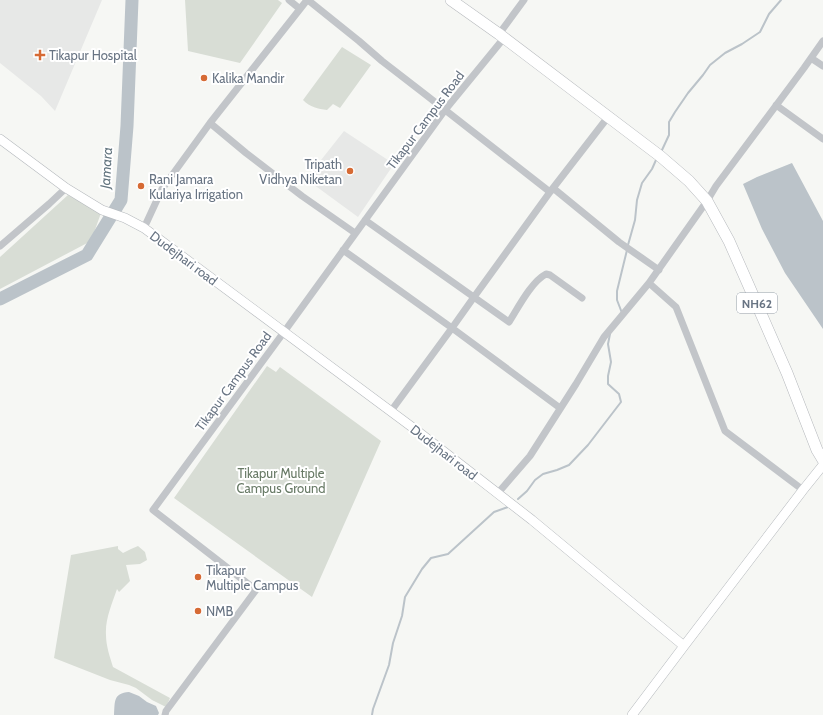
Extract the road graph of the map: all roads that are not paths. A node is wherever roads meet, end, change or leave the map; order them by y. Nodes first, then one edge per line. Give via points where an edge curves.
1 (289, 0) edge
2 (307, 0) edge
3 (451, 0) edge
4 (524, 0) edge
5 (300, 9) junction
6 (502, 36) junction
7 (823, 41) edge
8 (811, 58) junction
9 (823, 66) edge
10 (776, 105) junction
11 (445, 110) junction
12 (608, 117) junction
13 (210, 123) junction
14 (0, 139) edge
15 (823, 139) edge
16 (66, 188) junction
17 (552, 190) junction
18 (707, 201) junction
19 (365, 220) junction
20 (144, 228) junction
21 (355, 233) junction
22 (0, 246) edge
23 (343, 250) junction
24 (659, 270) junction
25 (649, 283) junction
26 (474, 297) junction
27 (582, 298) dead end
28 (452, 328) junction
29 (284, 332) junction
30 (560, 408) junction
31 (391, 411) junction
32 (821, 452) edge
33 (823, 465) edge
34 (803, 490) junction
35 (498, 493) junction
36 (684, 646) junction
37 (165, 715) edge
38 (632, 715) edge

1 - 5 street
2 - 5 street
2 - 11 street
3 - 6 main road, NH62
4 - 6 street, Tikapur Campus Road
5 - 13 street
6 - 11 street, Tikapur Campus Road
6 - 12 main road, NH62
7 - 8 street
8 - 9 street
8 - 10 street
10 - 15 street
10 - 18 street
11 - 17 street
11 - 19 street, Tikapur Campus Road
12 - 17 street
12 - 18 main road, NH62 via 689,181
13 - 20 street via 162,189
13 - 21 street via 302,196
14 - 16 street, Dudejhari road
16 - 20 street, Dudejhari road via 102,210
16 - 22 street
17 - 24 street
17 - 26 street
18 - 24 street
18 - 32 main road, NH62 via 729,241
19 - 21 street, Tikapur Campus Road
19 - 26 street
20 - 29 street, Dudejhari road
21 - 23 street, Tikapur Campus Road
23 - 28 street
23 - 29 street, Tikapur Campus Road
24 - 25 street
25 - 30 street via 604,337
25 - 34 street via 676,307 725,431
26 - 27 street via 509,322 528,292 541,276 546,274
26 - 28 street
28 - 30 street
28 - 31 street
29 - 31 street, Dudejhari road
29 - 37 street, Tikapur Campus Road via 153,510 256,590
30 - 35 street via 530,456
31 - 35 street, Dudejhari road
33 - 34 street
34 - 36 street
35 - 36 street, Dudejhari road
36 - 38 street

